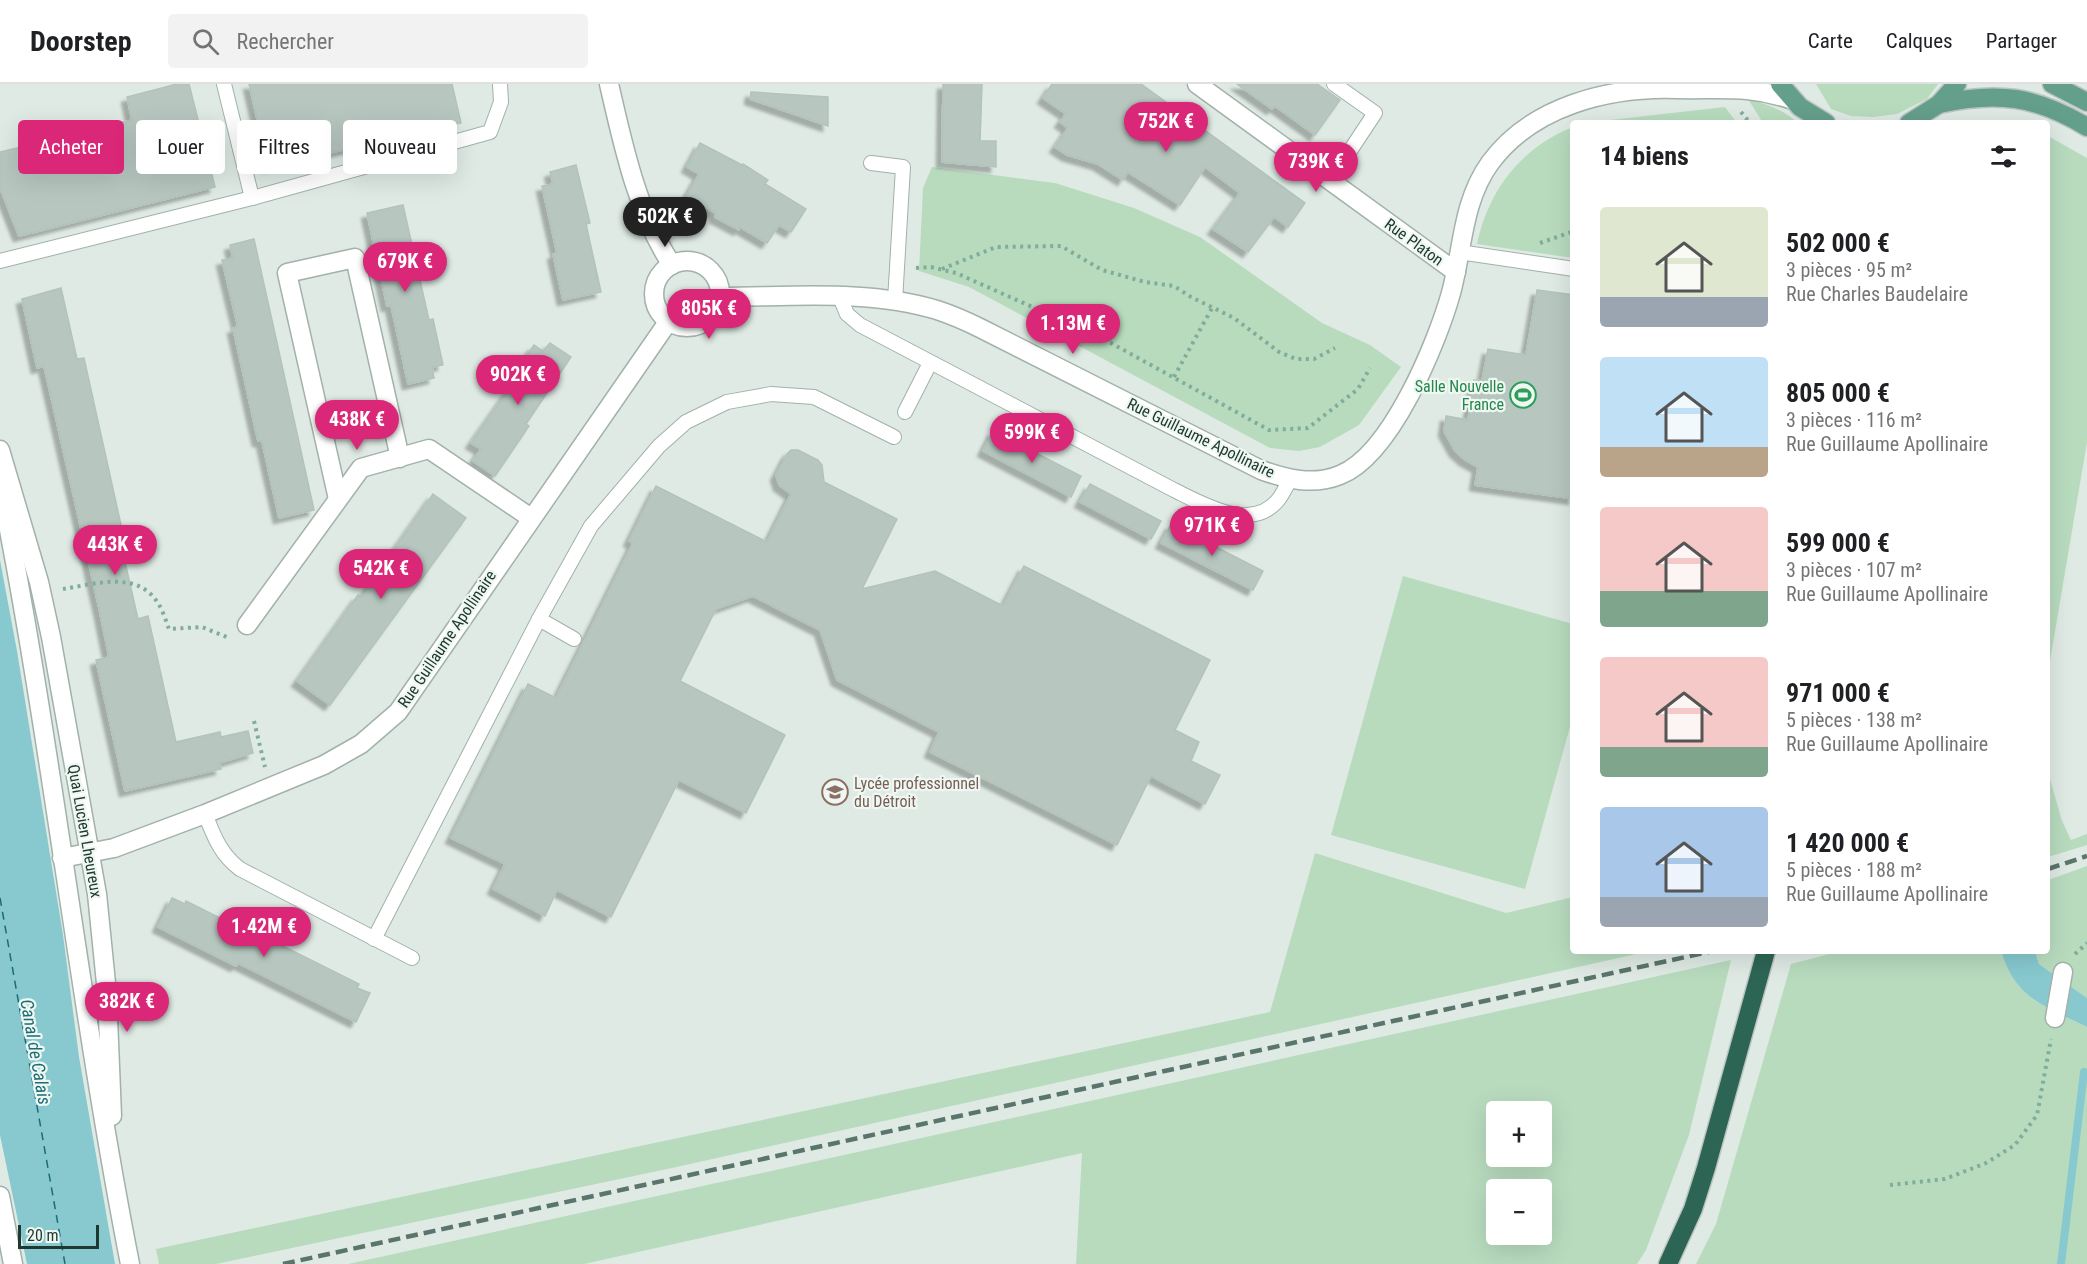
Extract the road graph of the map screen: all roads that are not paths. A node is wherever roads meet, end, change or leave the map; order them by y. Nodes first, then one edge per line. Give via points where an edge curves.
1 (224, 84) edge
2 (500, 84) edge
3 (609, 84) edge
4 (1197, 84) edge
5 (1334, 84) edge
6 (1780, 84) edge
7 (1957, 84) edge
8 (1661, 86) edge
9 (2063, 87) edge
10 (1610, 89) edge
11 (1792, 100) junction
12 (2087, 102) edge
13 (1939, 104) junction
14 (1821, 120) edge
15 (1914, 120) edge
16 (2087, 127) edge
17 (871, 163) dead end
18 (1330, 180) junction
19 (252, 198) junction
20 (1459, 252) junction
21 (0, 261) edge
22 (672, 265) junction
23 (1570, 268) edge
24 (1456, 272) junction
25 (720, 297) junction
26 (840, 297) junction
27 (895, 301) junction
28 (668, 322) junction
29 (930, 363) junction
30 (905, 412) dead end
31 (894, 437) dead end
32 (0, 450) edge
33 (400, 458) junction
34 (1290, 480) junction
35 (0, 484) edge
36 (338, 499) junction
37 (531, 518) junction
38 (539, 619) junction
39 (247, 625) dead end
40 (574, 639) dead end
41 (205, 814) junction
42 (88, 853) junction
43 (62, 858) junction
44 (374, 939) junction
45 (1765, 954) edge
46 (412, 958) dead end
47 (2063, 972) dead end
48 (2055, 1018) road end
49 (0, 1197) edge
50 (122, 1219) junction
51 (13, 1264) edge
52 (130, 1264) edge
53 (1668, 1264) edge

1 - 19 lane
2 - 19 lane via 501,102 490,132
3 - 22 street via 640,196
4 - 18 street, Rue Platon
5 - 18 lane via 1375,113
6 - 11 main road
7 - 13 main road
8 - 10 street, Rue Guillaume Apollinaire
8 - 11 street, Rue Guillaume Apollinaire via 1741,88
9 - 12 main road
10 - 20 street, Rue Guillaume Apollinaire via 1560,108 1501,149 1473,195
11 - 14 main road
13 - 15 main road
13 - 16 main road via 2009,97 2051,109
17 - 27 lane via 903,166
18 - 24 street, Rue Platon
19 - 21 lane
20 - 23 lane
20 - 24 street, Rue Guillaume Apollinaire
22 - 25 street via 688,262 712,272
22 - 28 street via 660,275 654,290 656,305
24 - 34 street, Rue Guillaume Apollinaire via 1425,362 1382,437 1342,475
25 - 26 street, Rue Guillaume Apollinaire
25 - 28 street via 715,312 704,323 683,327
26 - 27 street, Rue Guillaume Apollinaire
26 - 29 lane via 853,320
27 - 34 street, Rue Guillaume Apollinaire via 959,318 1251,465
28 - 37 street, Rue Guillaume Apollinaire
29 - 30 lane
29 - 34 lane via 1215,509 1238,515 1265,510 1278,500
31 - 38 lane via 814,397 771,394 727,402 686,422 659,446 591,526
32 - 42 street, Quai Lucien Lheureux via 51,637
33 - 36 street via 361,468
33 - 36 street via 355,258 287,273
33 - 37 street via 429,449
35 - 43 street, Quai Lucien Lheureux
36 - 39 street
37 - 41 street, Rue Guillaume Apollinaire via 398,712 341,757
38 - 40 lane
38 - 44 lane
41 - 42 street, Rue Guillaume Apollinaire via 114,848
41 - 44 lane via 219,849 240,869
42 - 43 street, Rue Guillaume Apollinaire
42 - 50 street, Quai Lucien Lheureux via 103,943
43 - 50 street, Quai Lucien Lheureux
44 - 46 lane
45 - 53 highway via 1706,1168 1693,1209
47 - 48 street
49 - 51 street
50 - 52 street, Quai Lucien Lheureux

